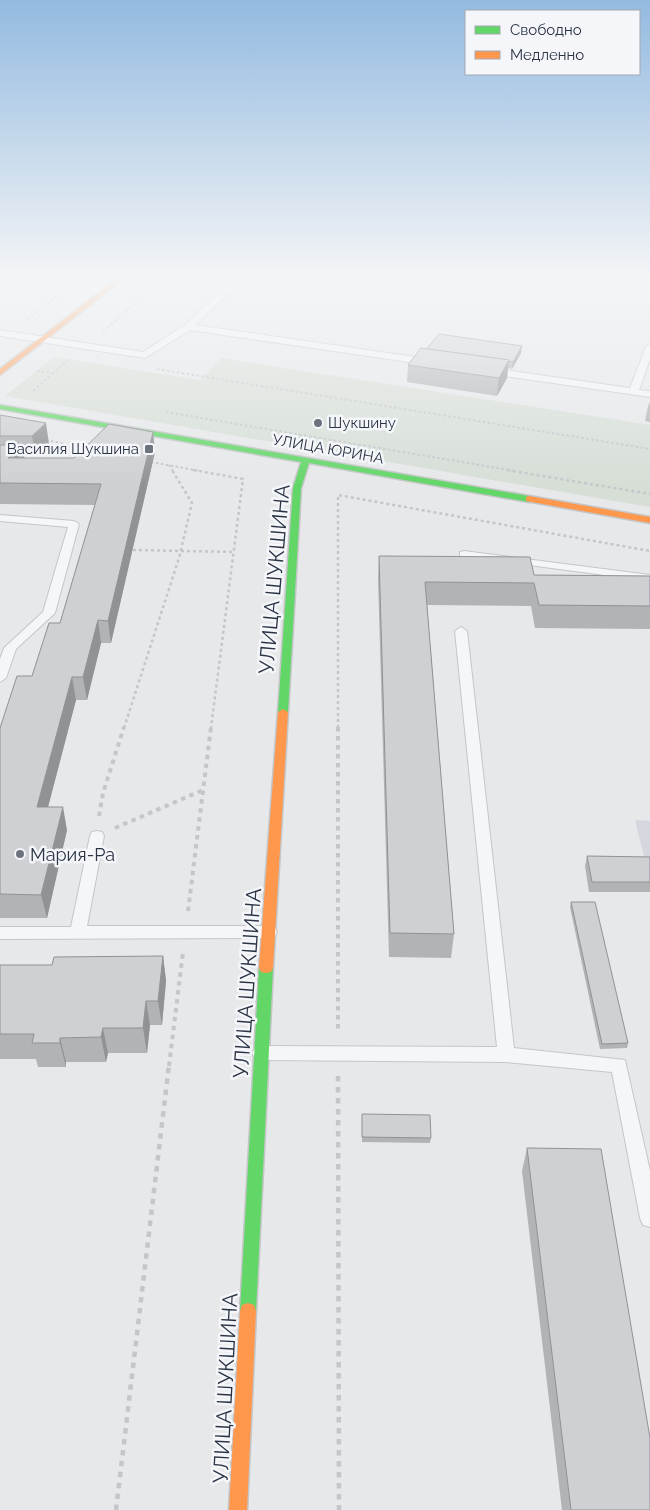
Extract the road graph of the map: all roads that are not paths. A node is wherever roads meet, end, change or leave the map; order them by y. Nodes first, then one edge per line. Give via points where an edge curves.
1 (37, 345) edge
2 (81, 345) edge
3 (160, 345) edge
4 (315, 345) edge
5 (650, 347) edge
6 (435, 363) edge
7 (485, 370) edge
8 (0, 373) edge
9 (633, 392) junction
10 (650, 394) edge
11 (0, 408) edge
12 (111, 427) junction
13 (100, 437) edge
14 (306, 460) junction
15 (0, 518) edge
16 (650, 520) edge
17 (464, 554) dead end
18 (650, 578) edge
19 (461, 630) dead end
20 (0, 678) edge
21 (96, 836) road end
22 (78, 932) junction
23 (269, 932) junction
24 (0, 933) edge
25 (261, 1053) junction
26 (506, 1055) junction
27 (650, 1218) edge
28 (238, 1510) edge

1 - 8 street
2 - 3 lane via 145,355
4 - 6 lane
5 - 9 lane
7 - 9 lane
9 - 10 lane
11 - 12 street, УЛИЦА ЮРИНА
12 - 13 lane
12 - 14 street, УЛИЦА ЮРИНА
14 - 16 street, УЛИЦА ЮРИНА
14 - 23 street, УЛИЦА ШУКШИНА via 297,488
15 - 20 lane via 74,524 49,613 10,648
17 - 18 lane
19 - 26 lane
21 - 22 lane
22 - 23 lane
22 - 24 lane
23 - 25 street, УЛИЦА ШУКШИНА
25 - 26 lane
25 - 28 street, УЛИЦА ШУКШИНА
26 - 27 lane via 619,1065

